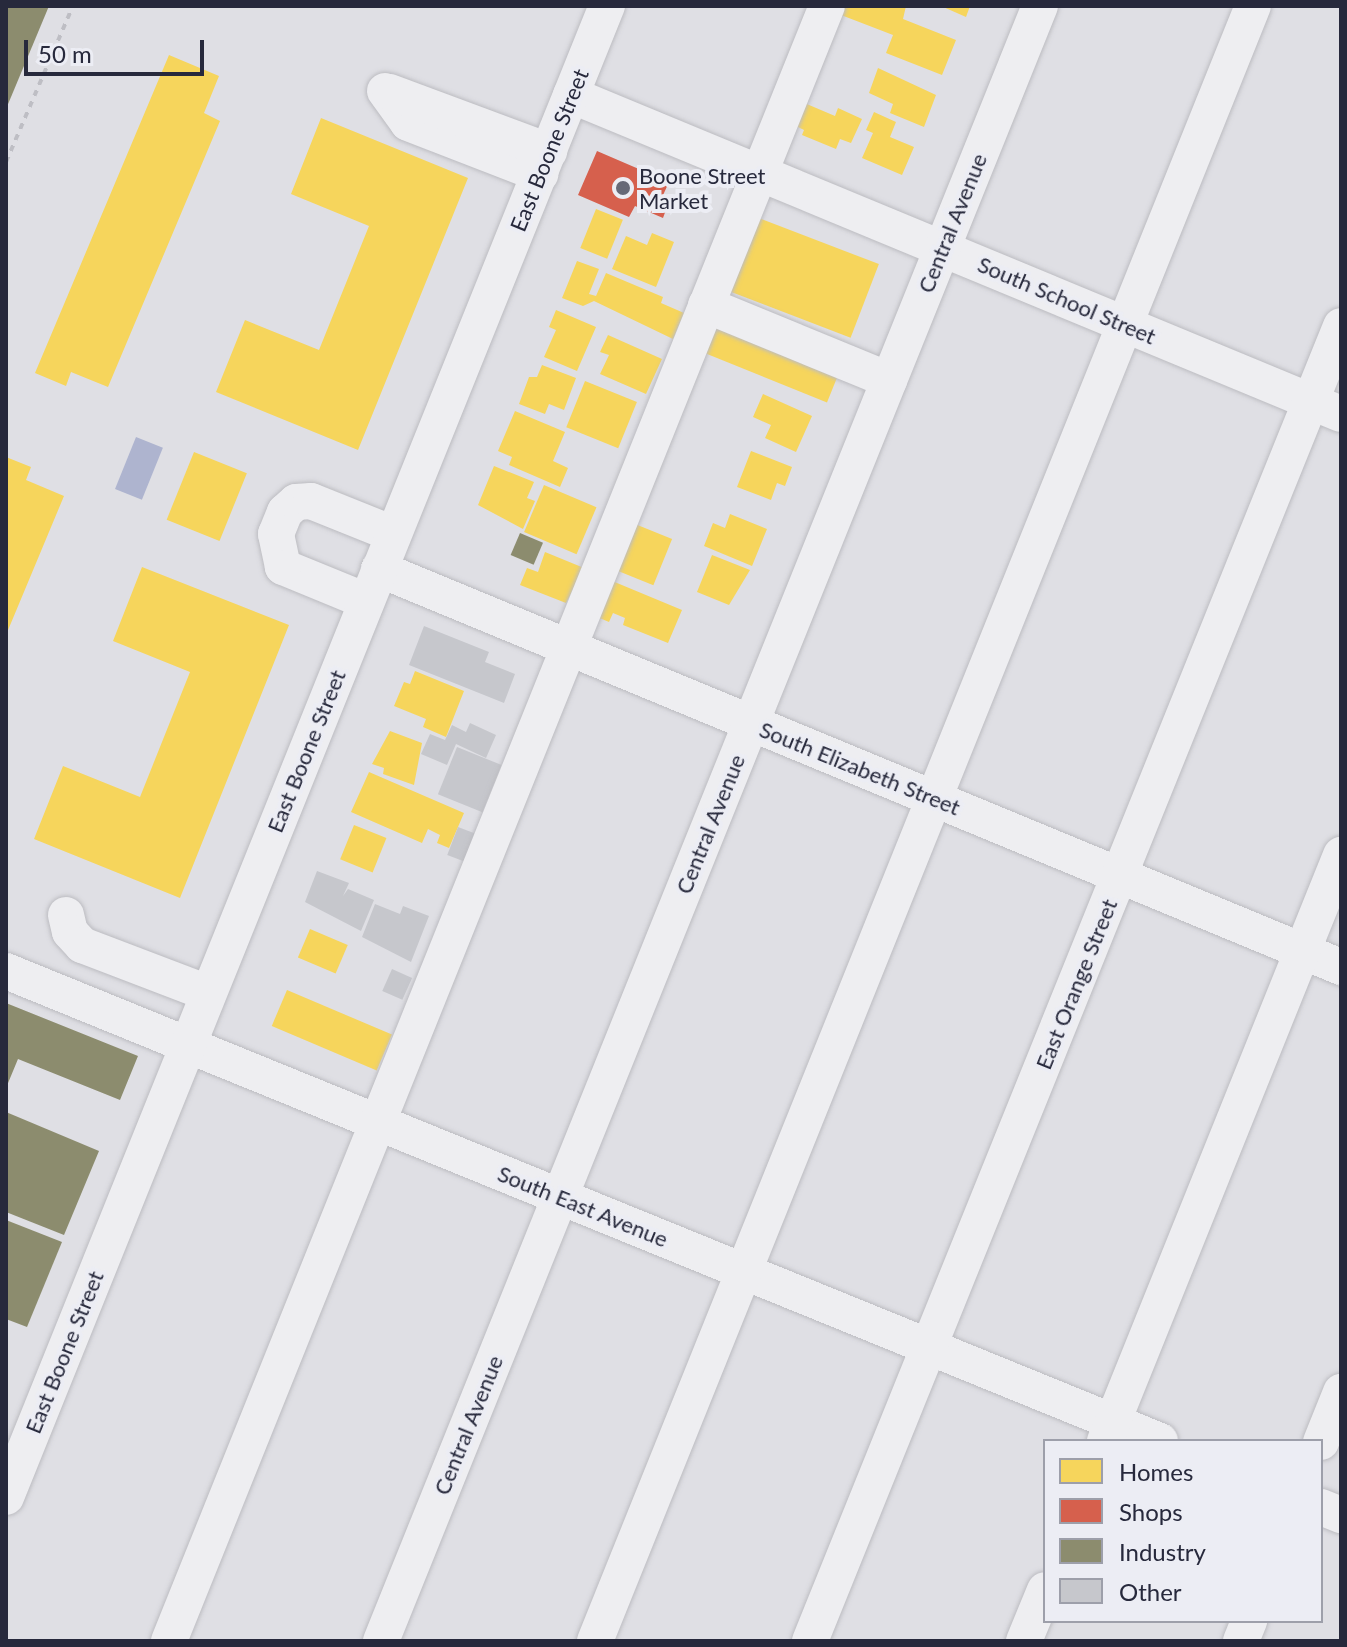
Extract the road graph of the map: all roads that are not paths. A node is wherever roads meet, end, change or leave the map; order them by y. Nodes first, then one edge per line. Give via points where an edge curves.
1 (607, 6) edge
2 (827, 6) edge
3 (1040, 6) edge
4 (1253, 6) edge
5 (571, 95) junction
6 (448, 125) dead end
7 (544, 162) junction
8 (760, 171) junction
9 (942, 248) junction
10 (706, 305) junction
11 (1124, 323) junction
12 (1341, 326) edge
13 (889, 380) junction
14 (1326, 407) edge
15 (393, 534) junction
16 (373, 585) junction
17 (569, 647) junction
18 (751, 723) junction
19 (933, 798) junction
20 (1341, 855) edge
21 (1119, 875) junction
22 (118, 946) dead end
23 (1302, 951) junction
24 (1341, 967) edge
25 (6, 971) edge
26 (213, 982) junction
27 (187, 1045) junction
28 (377, 1122) junction
29 (560, 1197) junction
30 (743, 1271) junction
31 (929, 1347) junction
32 (1341, 1392) edge
33 (1109, 1431) edge
34 (1150, 1439) edge
35 (1322, 1439) edge
36 (6, 1497) edge
37 (1043, 1595) edge
38 (169, 1641) edge
39 (381, 1641) edge
40 (595, 1641) edge
41 (810, 1641) edge
42 (1024, 1641) edge

1 - 5 street, East Boone Street
2 - 8 street
3 - 9 street, Central Avenue
4 - 11 street
5 - 7 street, East Boone Street
5 - 8 street, South School Street
6 - 7 street
7 - 15 street, East Boone Street
8 - 9 street, South School Street
8 - 10 street
9 - 11 street, South School Street
9 - 13 street, Central Avenue
10 - 13 street
10 - 17 street
11 - 14 street, South School Street
11 - 19 street
12 - 14 street, East Orange Street
13 - 18 street, Central Avenue
14 - 21 street, East Orange Street
15 - 16 street, East Boone Street
15 - 16 street, South Elizabeth Street via 311,501 296,502 285,512 276,534 283,567
16 - 17 street, South Elizabeth Street
16 - 26 street, East Boone Street
17 - 18 street, South Elizabeth Street
17 - 28 street
18 - 19 street, South Elizabeth Street
18 - 29 street, Central Avenue
19 - 21 street, South Elizabeth Street
19 - 30 street
20 - 23 street
21 - 23 street, South Elizabeth Street
21 - 31 street, East Orange Street
22 - 26 street
23 - 24 street, South Elizabeth Street
23 - 33 street
25 - 27 street, South East Avenue
26 - 27 street, East Boone Street
27 - 28 street, South East Avenue
27 - 36 street, East Boone Street
28 - 29 street, South East Avenue
28 - 38 street
29 - 30 street, South East Avenue
29 - 39 street, Central Avenue
30 - 31 street, South East Avenue
30 - 40 street
31 - 33 street, South East Avenue
31 - 41 street, East Orange Street
32 - 35 street
33 - 34 street, South East Avenue
37 - 42 street

